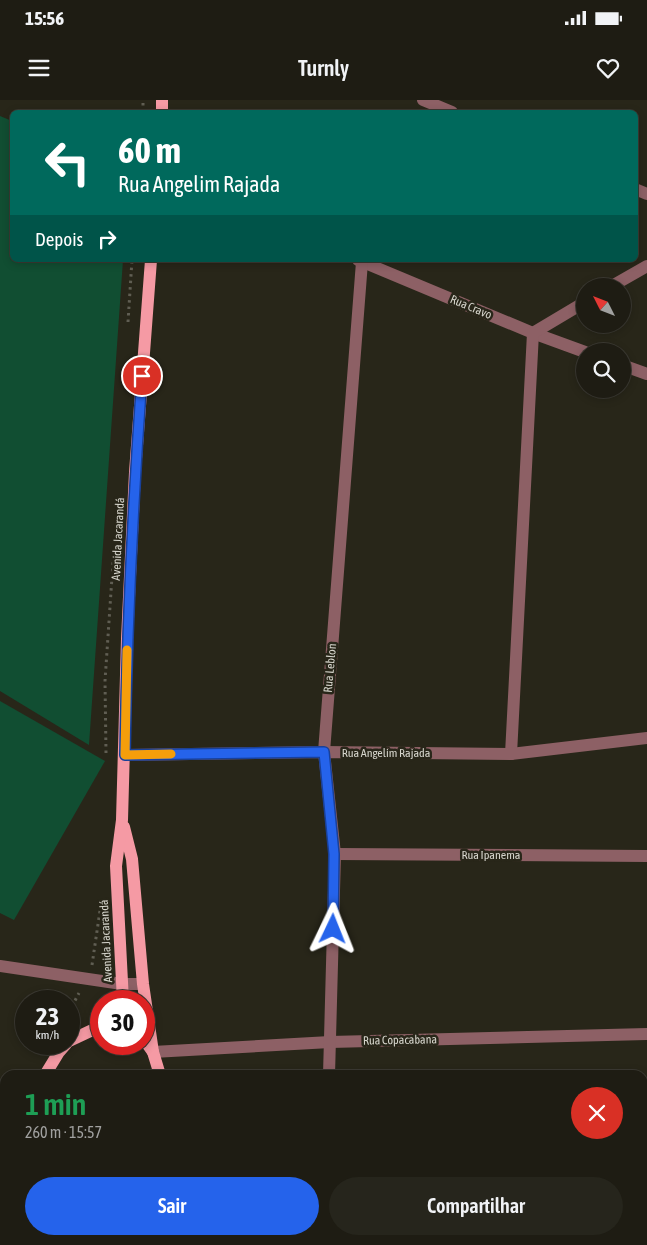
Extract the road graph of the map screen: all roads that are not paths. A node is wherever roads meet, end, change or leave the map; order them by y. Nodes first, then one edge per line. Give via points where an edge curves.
1 (422, 100) edge
2 (447, 110) edge
3 (151, 262) edge
4 (360, 262) edge
5 (362, 262) edge
6 (647, 266) edge
7 (626, 278) edge
8 (576, 307) edge
9 (533, 333) junction
10 (576, 349) edge
11 (631, 368) edge
12 (647, 374) edge
13 (647, 738) edge
14 (324, 752) junction
15 (512, 754) junction
16 (125, 755) junction
17 (122, 820) junction
18 (334, 854) junction
19 (647, 856) edge
20 (0, 966) edge
21 (122, 984) junction
22 (143, 984) junction
23 (122, 990) edge
24 (143, 990) edge
25 (647, 1034) edge
26 (330, 1042) junction
27 (155, 1052) edge
28 (57, 1055) edge
29 (154, 1055) edge
30 (48, 1070) edge
31 (158, 1070) edge
32 (329, 1070) edge

1 - 2 street
3 - 16 main road, Avenida Jacarandá via 135,472
4 - 14 street, Rua Leblon
5 - 9 street, Rua Cravo
6 - 7 street
8 - 9 street
9 - 10 street, Rua Cravo
9 - 15 street
11 - 12 street
13 - 15 street, Rua Angelim Rajada
14 - 15 street, Rua Angelim Rajada
14 - 16 street, Rua Angelim Rajada
14 - 18 street, Rua Leblon
16 - 17 main road, Avenida Jacarandá
17 - 21 main road, Avenida Jacarandá via 116,866
17 - 22 main road, Avenida Jacarandá via 132,859
18 - 19 street, Rua Ipanema
18 - 26 street, Rua Leblon
20 - 21 street
21 - 22 street
21 - 23 main road, Avenida Jacarandá
22 - 24 main road, Avenida Jacarandá
25 - 26 street, Rua Copacabana
26 - 27 street, Rua Copacabana
26 - 32 street, Rua Leblon
28 - 30 main road
29 - 31 main road, Avenida Jacarandá

